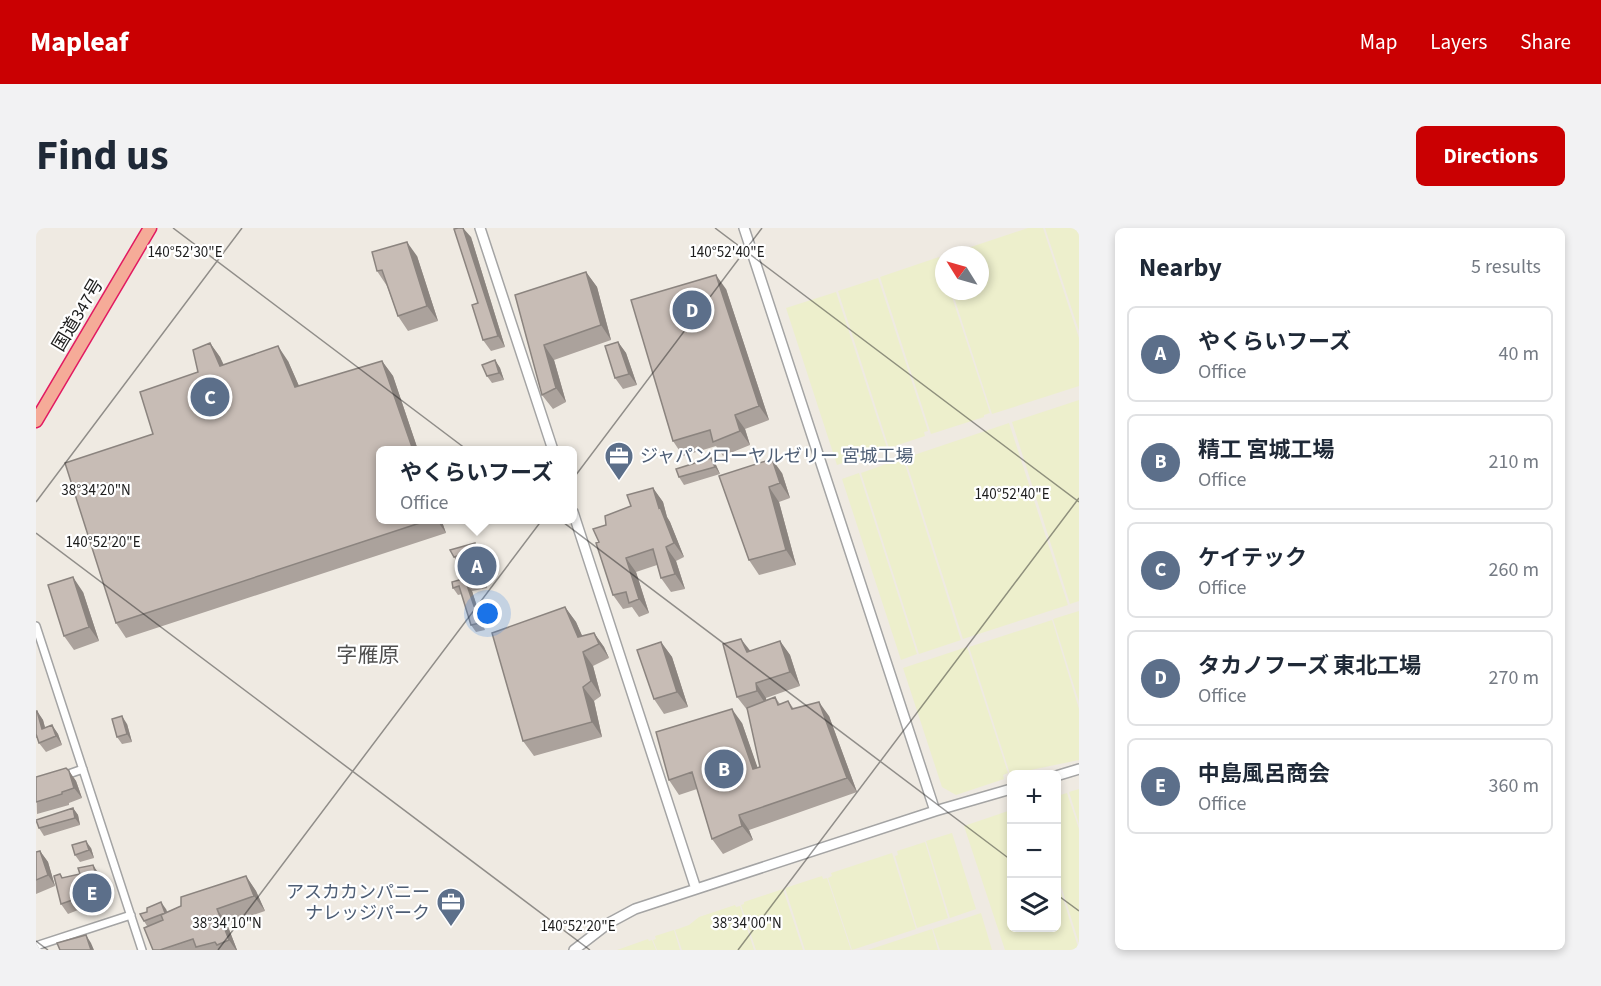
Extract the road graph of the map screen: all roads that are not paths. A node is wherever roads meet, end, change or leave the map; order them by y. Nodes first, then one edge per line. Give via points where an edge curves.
1 (150, 228) edge
2 (480, 228) edge
3 (744, 228) edge
4 (36, 421) edge
5 (552, 446) edge
6 (577, 524) edge
7 (36, 626) edge
8 (83, 769) junction
9 (1079, 769) edge
10 (1061, 774) edge
11 (55, 778) edge
12 (1007, 790) edge
13 (934, 811) junction
14 (696, 889) junction
15 (131, 915) junction
16 (36, 946) edge
17 (142, 950) edge
18 (574, 950) edge

1 - 4 highway, 国道347号
2 - 5 street
3 - 13 street
6 - 14 street
7 - 8 street
8 - 11 street
8 - 15 street
9 - 10 street
12 - 13 street
13 - 14 street
14 - 18 street via 626,914
15 - 16 street
15 - 17 street

